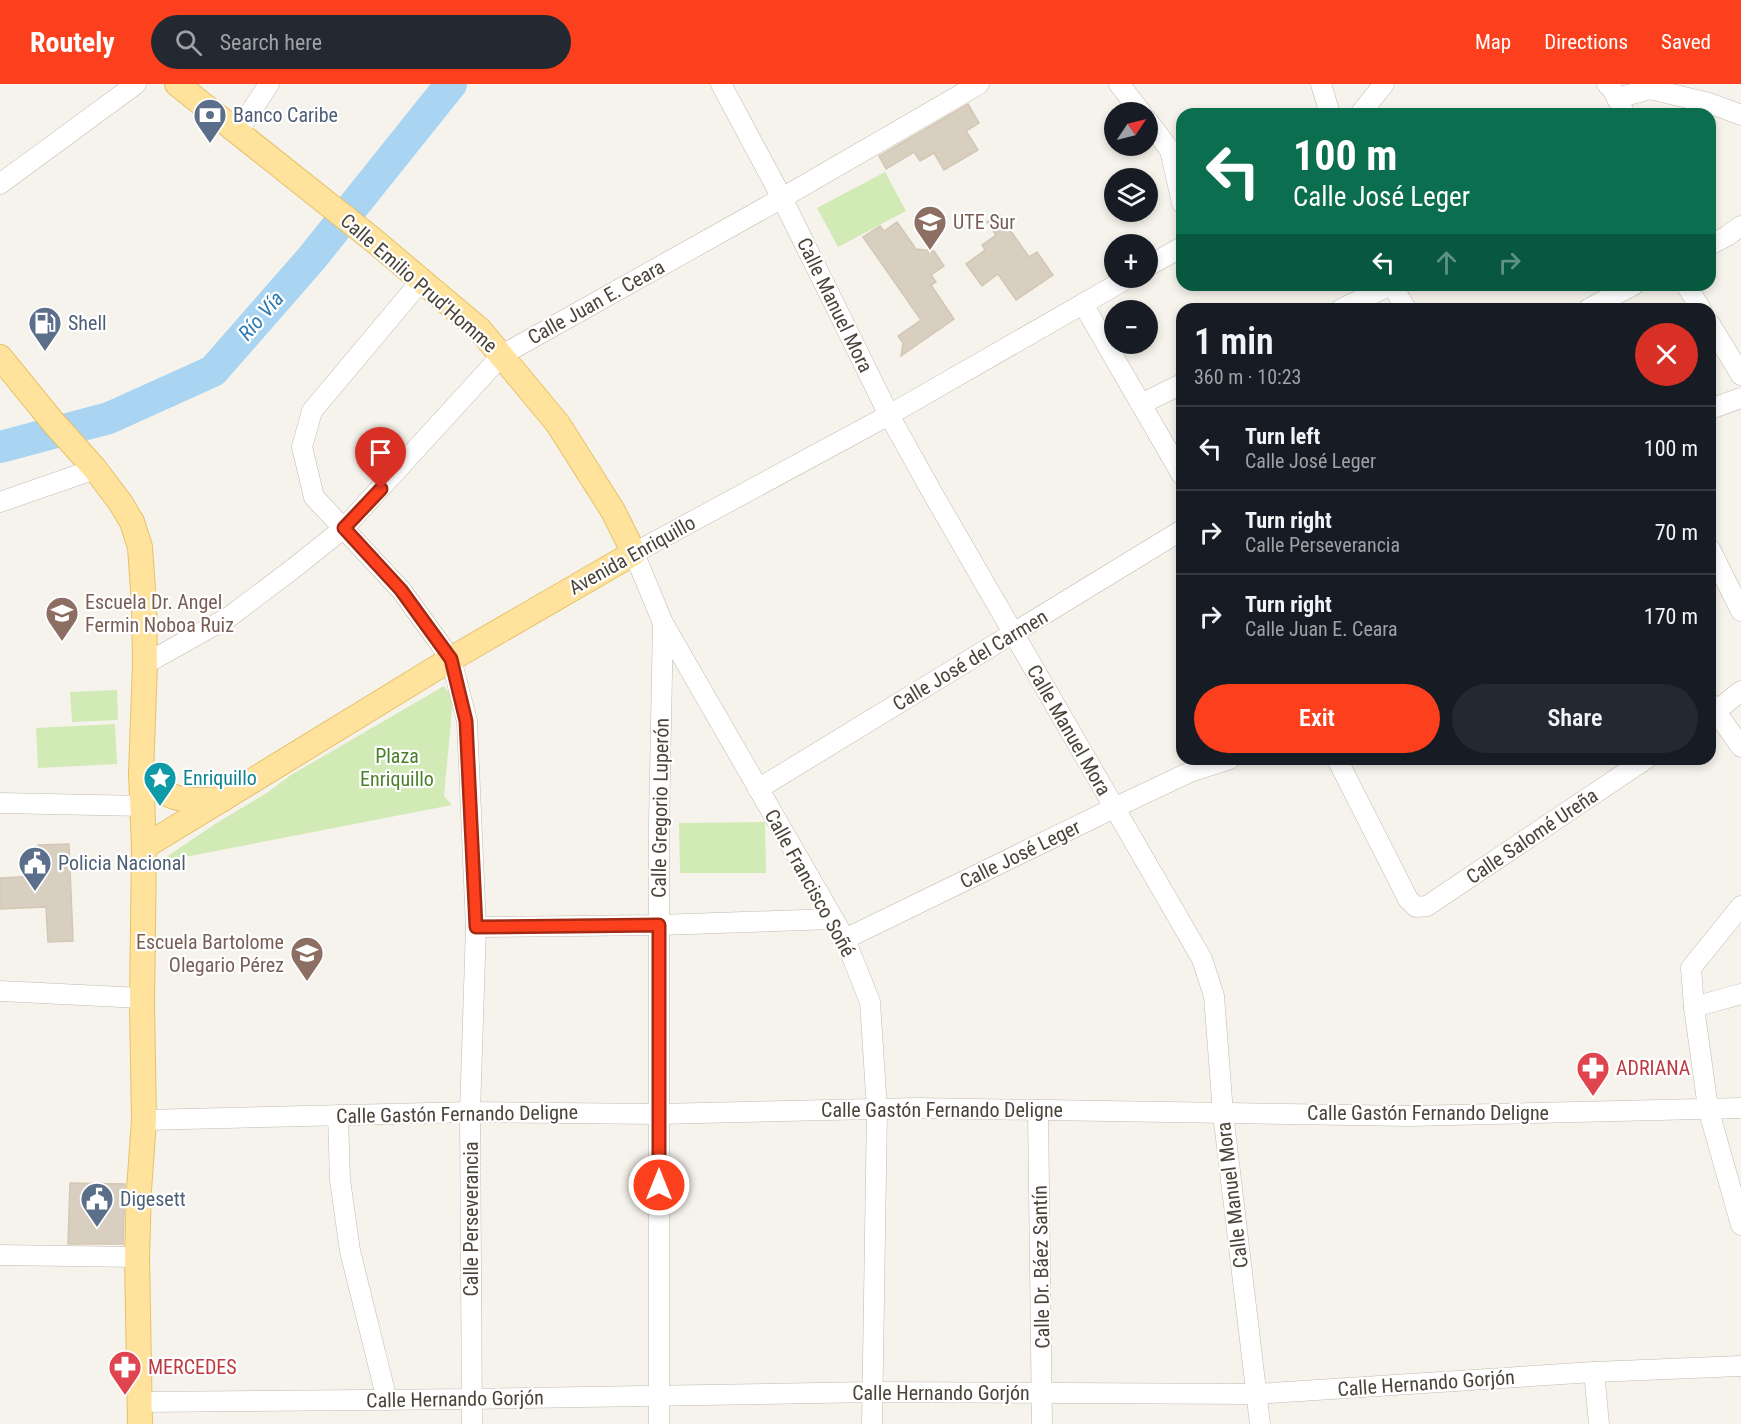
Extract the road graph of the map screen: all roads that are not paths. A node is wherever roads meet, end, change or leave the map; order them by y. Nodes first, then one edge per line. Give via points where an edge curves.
1 (136, 84) edge
2 (177, 84) edge
3 (269, 84) edge
4 (721, 84) edge
5 (979, 84) edge
6 (1119, 84) edge
7 (1321, 84) edge
8 (1384, 84) edge
9 (1663, 87) edge
10 (1616, 99) edge
11 (1133, 102) edge
12 (1328, 108) edge
13 (1365, 108) edge
14 (1741, 115) edge
15 (237, 132) junction
16 (1158, 134) edge
17 (1176, 176) edge
18 (0, 184) edge
19 (782, 198) junction
20 (1741, 226) edge
21 (1716, 242) edge
22 (1176, 251) edge
23 (1158, 261) edge
24 (422, 281) junction
25 (1111, 288) edge
26 (1379, 291) edge
27 (1622, 291) edge
28 (1354, 303) edge
29 (1600, 303) edge
30 (1083, 304) junction
31 (1716, 334) edge
32 (502, 355) junction
33 (0, 357) edge
34 (1741, 375) edge
35 (1176, 387) edge
36 (1741, 398) edge
37 (1141, 404) junction
38 (1716, 407) edge
39 (889, 415) junction
40 (88, 461) junction
41 (1176, 465) edge
42 (0, 502) edge
43 (344, 528) junction
44 (1176, 534) edge
45 (634, 553) junction
46 (1716, 561) edge
47 (1741, 611) edge
48 (663, 623) junction
49 (1013, 634) junction
50 (451, 659) junction
51 (145, 664) junction
52 (1741, 691) edge
53 (1716, 707) edge
54 (1716, 715) edge
55 (1741, 747) edge
56 (1212, 765) edge
57 (1339, 765) edge
58 (1637, 765) edge
59 (141, 774) junction
60 (758, 789) junction
61 (223, 799) junction
62 (0, 803) edge
63 (143, 806) junction
64 (1114, 808) junction
65 (144, 847) junction
66 (1741, 906) edge
67 (832, 919) junction
68 (659, 925) junction
69 (476, 927) junction
70 (845, 939) junction
71 (0, 991) edge
72 (1741, 994) edge
73 (142, 998) junction
74 (1694, 1007) junction
75 (1708, 1108) junction
76 (1741, 1108) edge
77 (877, 1109) junction
78 (1038, 1110) junction
79 (470, 1112) junction
80 (1222, 1113) junction
81 (659, 1114) junction
82 (338, 1115) junction
83 (144, 1120) junction
84 (1741, 1225) edge
85 (0, 1255) edge
86 (137, 1257) junction
87 (1741, 1366) edge
88 (1594, 1372) junction
89 (873, 1392) junction
90 (1043, 1393) junction
91 (1256, 1394) junction
92 (659, 1396) junction
93 (472, 1399) junction
94 (387, 1400) junction
95 (140, 1413) edge
96 (472, 1424) edge
97 (659, 1424) edge
98 (872, 1424) edge
99 (1042, 1424) edge
100 (1260, 1424) edge
101 (1599, 1424) edge

1 - 18 street
2 - 15 main road, Calle Emilio Prud'Homme
3 - 15 street
4 - 19 street, Calle Manuel Mora
5 - 19 street, Calle Juan E. Ceara
6 - 11 street
7 - 12 street
8 - 13 street
9 - 10 street
9 - 14 street
15 - 24 main road, Calle Emilio Prud'Homme
16 - 17 street via 1170,150
19 - 32 street, Calle Juan E. Ceara
19 - 39 street, Calle Manuel Mora
20 - 21 street
22 - 23 street
24 - 32 main road, Calle Emilio Prud'Homme via 480,330
24 - 43 street, Calle Perseverancia via 312,411 302,447 314,497
25 - 30 street, Avenida Enriquillo
26 - 28 street
27 - 29 street
30 - 37 street
30 - 39 street, Avenida Enriquillo
31 - 34 street
32 - 43 street, Calle Juan E. Ceara
32 - 45 main road, Calle Emilio Prud'Homme via 558,424 613,511
33 - 40 main road
35 - 37 street
36 - 38 street
37 - 41 street
39 - 45 street, Avenida Enriquillo
39 - 49 street, Calle Manuel Mora
40 - 42 street
40 - 51 main road via 120,502 140,547
43 - 50 street, Calle Perseverancia via 401,590
43 - 51 street, Calle Juan E. Ceara via 229,617
44 - 49 street, Calle José del Carmen
45 - 48 street, Calle Francisco Soñé
45 - 50 main road, Avenida Enriquillo
46 - 47 street
48 - 60 street, Calle Francisco Soñé
48 - 68 street, Calle Gregorio Luperón
49 - 60 street, Calle José del Carmen
49 - 64 street, Calle Manuel Mora
50 - 61 main road, Avenida Enriquillo
50 - 69 street, Calle Perseverancia via 466,721
51 - 59 main road
52 - 53 street
54 - 55 street
56 - 64 street, Calle José Leger
57 - 58 street, Calle Salomé Ureña via 1408,899 1416,907 1427,906
59 - 61 main road via 162,793 182,800
59 - 63 main road
60 - 67 street, Calle Francisco Soñé
61 - 65 main road, Avenida Enriquillo
62 - 63 street
63 - 65 main road
64 - 70 street, Calle José Leger
64 - 80 street, Calle Manuel Mora via 1202,960 1214,996
65 - 73 main road
66 - 74 street via 1691,968
67 - 68 street
67 - 70 street, Calle Francisco Soñé
68 - 69 street
68 - 81 street, Calle Gregorio Luperón
69 - 79 street, Calle Perseverancia
70 - 77 street, Calle Francisco Soñé via 870,1002
71 - 73 street
72 - 74 street
73 - 83 main road
74 - 75 street
75 - 76 street, Calle Gastón Fernando Deligne
75 - 80 street, Calle Gastón Fernando Deligne via 1410,1116
75 - 84 street
77 - 78 street, Calle Gastón Fernando Deligne
77 - 81 street, Calle Gastón Fernando Deligne
77 - 89 street, Calle Francisco Soñé
78 - 80 street, Calle Gastón Fernando Deligne
78 - 90 street, Calle Dr. Báez Santín
79 - 81 street, Calle Gastón Fernando Deligne
79 - 82 street, Calle Gastón Fernando Deligne
79 - 93 street, Calle Perseverancia
80 - 91 street, Calle Manuel Mora
81 - 92 street, Calle Gregorio Luperón
82 - 83 street, Calle Gastón Fernando Deligne
82 - 94 street via 340,1180 350,1251
83 - 86 main road
85 - 86 street
86 - 95 main road
87 - 88 street, Calle Hernando Gorjón
88 - 91 street, Calle Hernando Gorjón
88 - 101 street
89 - 90 street, Calle Hernando Gorjón
89 - 92 street, Calle Hernando Gorjón
89 - 98 street, Calle Francisco Soñé
90 - 91 street, Calle Hernando Gorjón
90 - 99 street, Calle Dr. Báez Santín
91 - 100 street, Calle Manuel Mora
92 - 93 street, Calle Hernando Gorjón
92 - 97 street, Calle Gregorio Luperón
93 - 94 street, Calle Hernando Gorjón
93 - 96 street, Calle Perseverancia
94 - 95 street, Calle Hernando Gorjón

